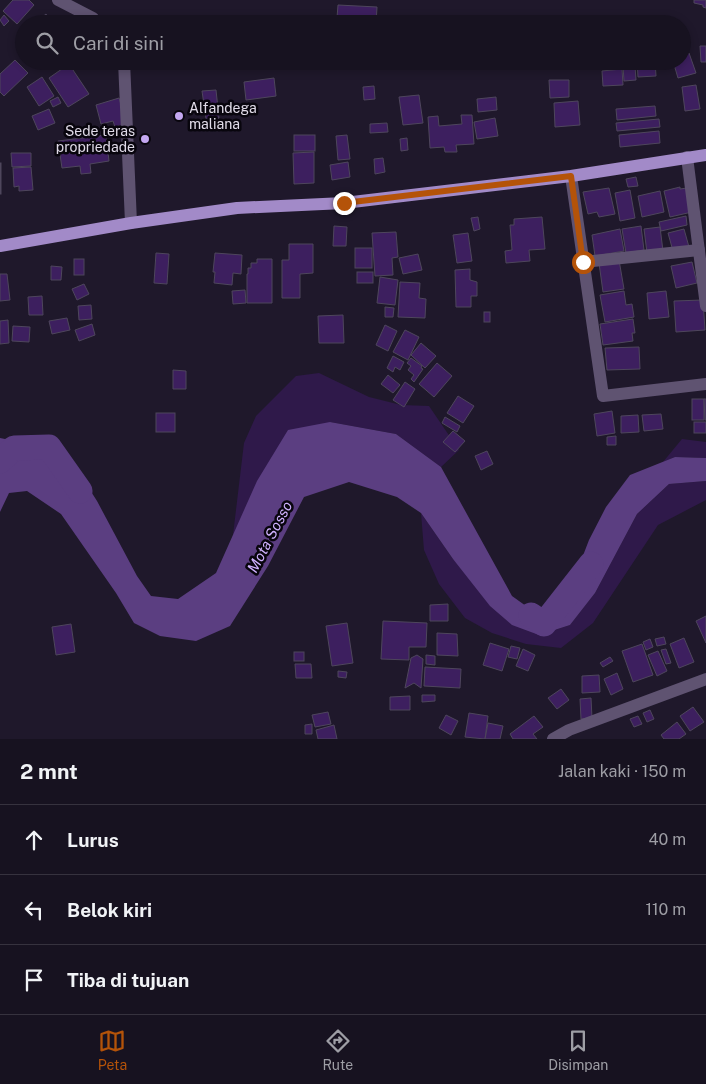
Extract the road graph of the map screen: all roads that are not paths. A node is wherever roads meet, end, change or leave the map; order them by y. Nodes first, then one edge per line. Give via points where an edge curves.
1 (58, 0) edge
2 (87, 15) edge
3 (124, 70) edge
4 (706, 155) edge
5 (687, 158) junction
6 (571, 176) junction
7 (131, 224) junction
8 (0, 246) edge
9 (699, 250) junction
10 (583, 262) junction
11 (706, 306) edge
12 (706, 384) edge
13 (706, 680) edge
14 (553, 739) edge

1 - 2 street
3 - 7 street
4 - 5 main road
5 - 6 main road
5 - 9 street
6 - 7 main road via 344,203 237,208
6 - 10 street
7 - 8 main road
9 - 10 street
9 - 11 street
10 - 12 street via 603,396
13 - 14 street via 569,730

